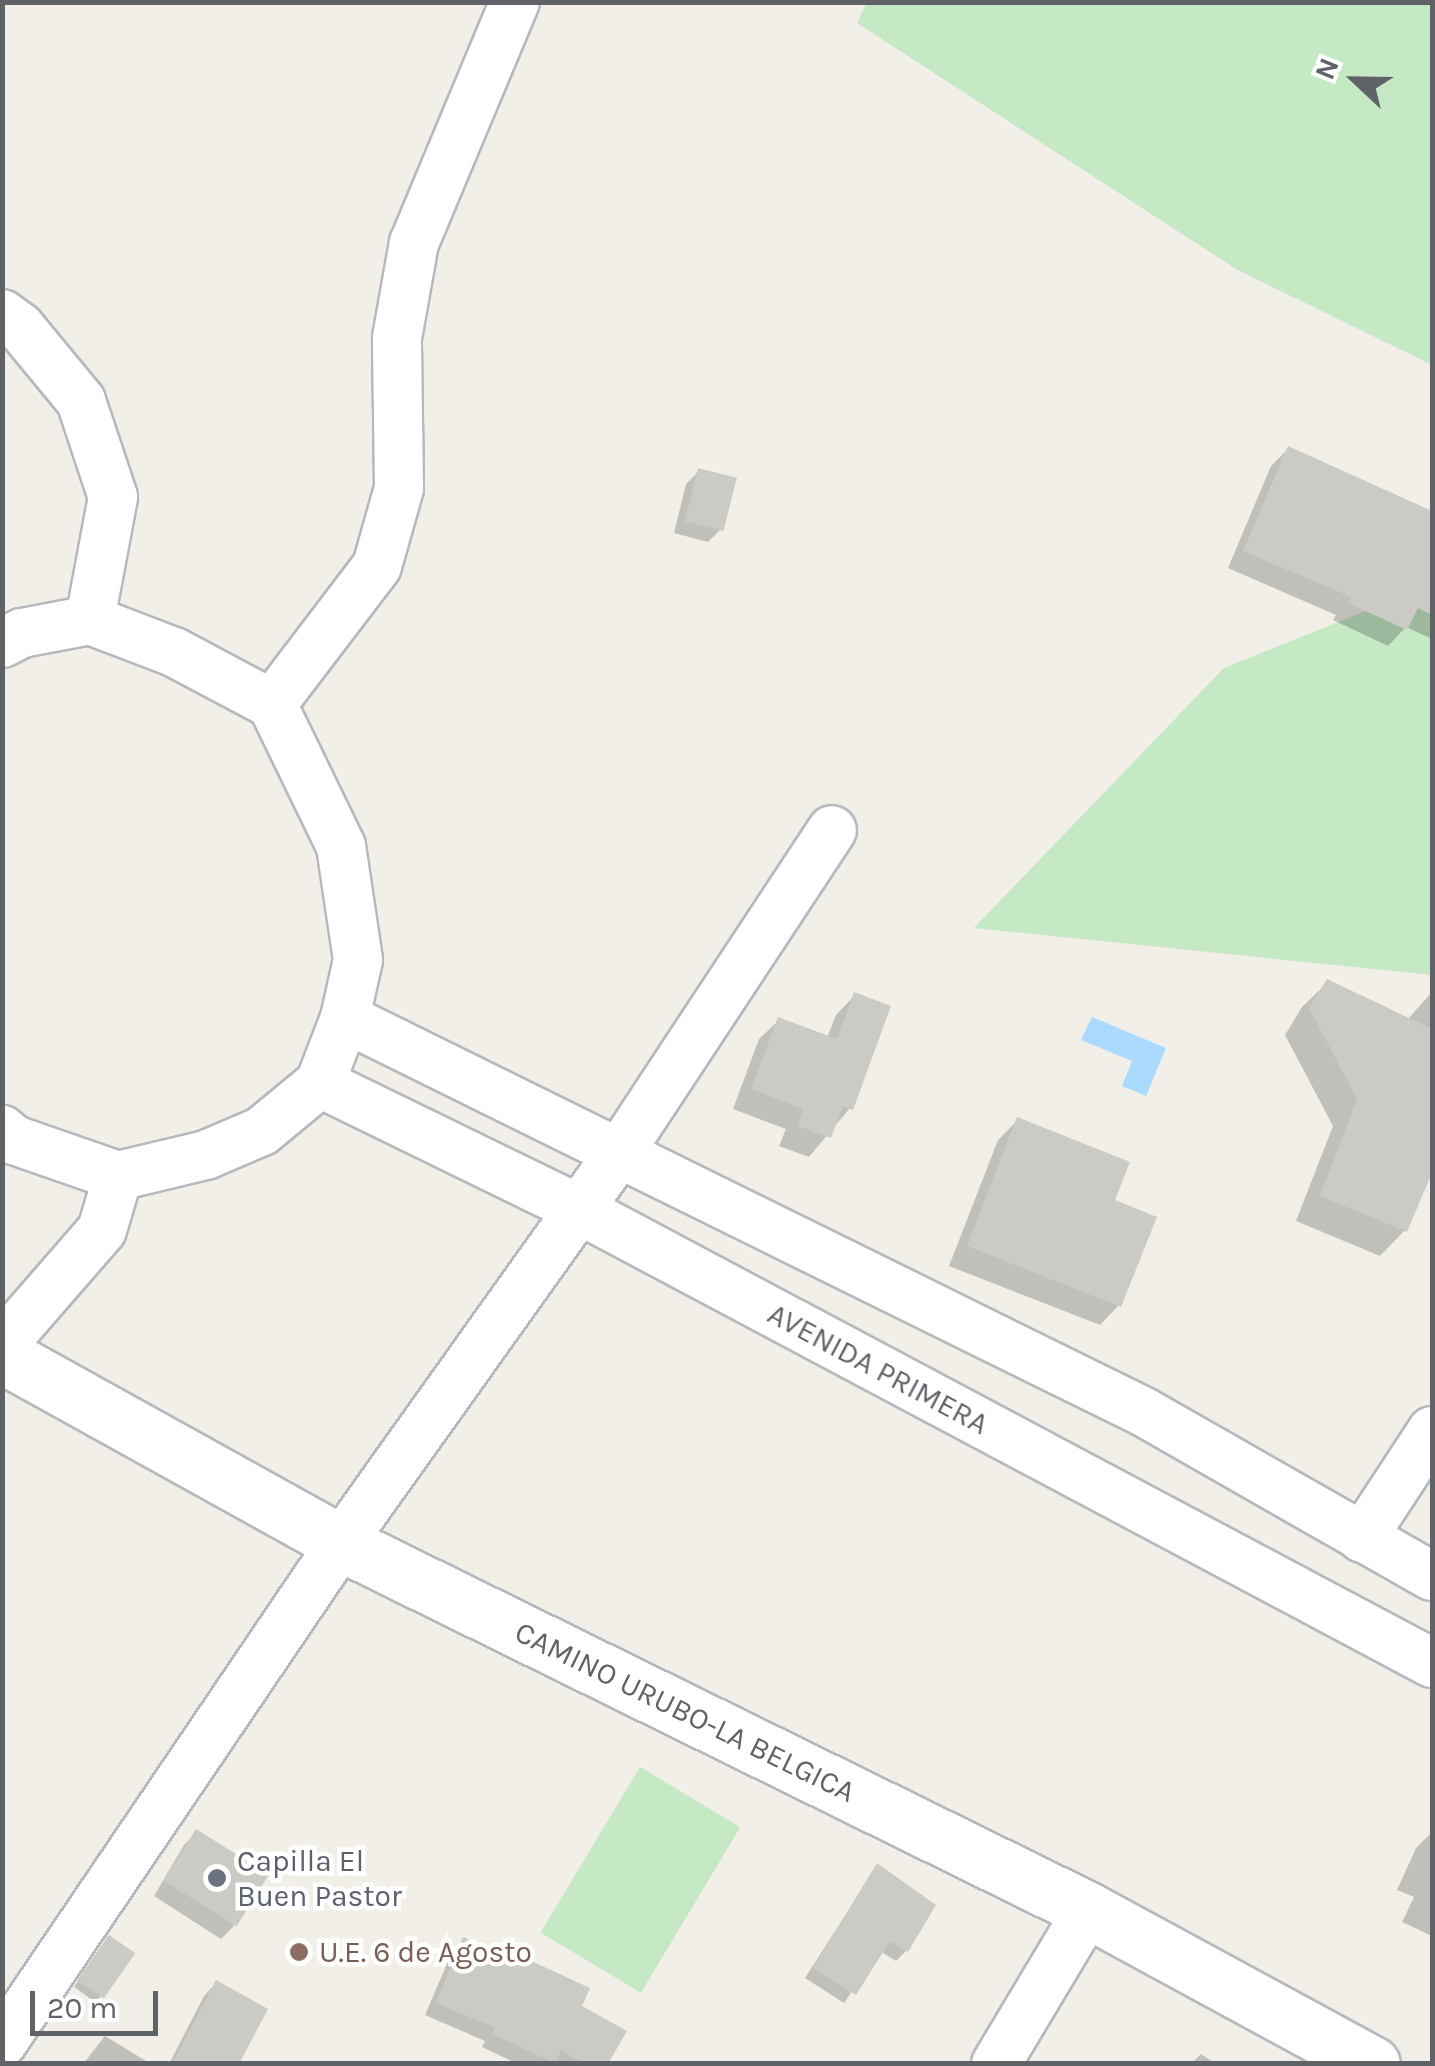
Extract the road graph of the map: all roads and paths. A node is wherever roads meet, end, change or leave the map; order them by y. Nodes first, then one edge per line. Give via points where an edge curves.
1 (516, 2) edge
2 (2, 314) edge
3 (90, 620) junction
4 (2, 644) edge
5 (272, 704) junction
6 (832, 830) dead end
7 (346, 1018) junction
8 (320, 1082) junction
9 (2, 1130) edge
10 (620, 1150) junction
11 (118, 1176) junction
12 (580, 1210) junction
13 (2, 1345) edge
14 (2, 1354) edge
15 (1432, 1430) edge
16 (1362, 1538) junction
17 (341, 1543) junction
18 (1432, 1576) edge
19 (1432, 1663) edge
20 (1088, 1910) junction
21 (2, 2043) edge
22 (996, 2064) edge
23 (1372, 2064) edge

1 - 5 street via 414,243 397,338 399,488 377,566
2 - 3 street via 81,401 112,497
3 - 4 street
3 - 5 street via 174,652
5 - 7 street via 341,846 358,960
6 - 10 street
7 - 8 street
7 - 10 street
8 - 11 street via 262,1132
8 - 12 street, AVENIDA PRIMERA
9 - 11 street
10 - 12 street
10 - 16 street via 1144,1412
11 - 13 street via 102,1230
12 - 17 street
12 - 19 street, AVENIDA PRIMERA
14 - 17 main road, CAMINO URUBO-LA BELGICA
15 - 16 street
16 - 18 street
17 - 20 main road, CAMINO URUBO-LA BELGICA
17 - 21 street
20 - 22 street
20 - 23 main road, CAMINO URUBO-LA BELGICA

